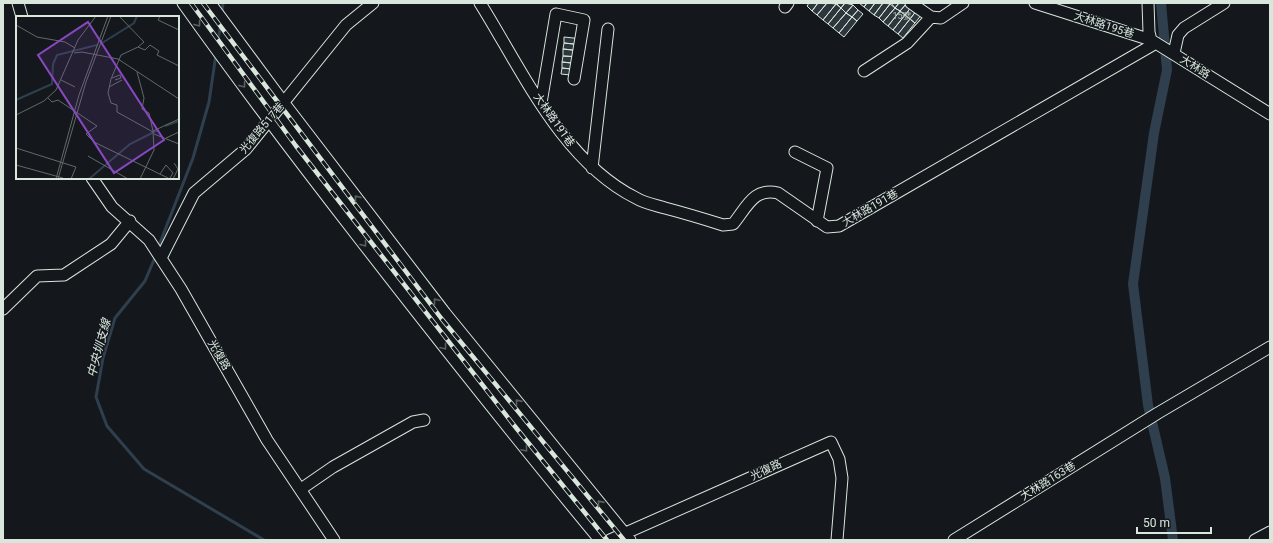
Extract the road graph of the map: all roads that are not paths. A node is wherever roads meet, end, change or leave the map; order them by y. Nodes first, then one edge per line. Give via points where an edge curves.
1 (18, 3) edge
2 (183, 3) edge
3 (210, 3) edge
4 (372, 3) edge
5 (480, 3) edge
6 (911, 3) edge
7 (963, 3) edge
8 (1035, 3) edge
9 (1148, 3) edge
10 (1224, 3) edge
11 (22, 16) edge
12 (931, 17) junction
13 (608, 29) dead end
14 (1155, 42) junction
15 (1174, 54) junction
16 (864, 71) dead end
17 (574, 79) dead end
18 (284, 103) junction
19 (541, 103) junction
20 (1270, 114) edge
21 (269, 120) junction
22 (795, 152) dead end
23 (592, 168) junction
24 (93, 179) edge
25 (817, 221) junction
26 (130, 222) junction
27 (161, 258) junction
28 (3, 309) edge
29 (1270, 347) edge
30 (424, 420) dead end
31 (301, 489) junction
32 (1270, 532) edge
33 (628, 537) edge
34 (956, 539) edge
35 (334, 540) edge
36 (600, 540) edge
37 (610, 540) edge
38 (837, 540) edge
39 (1255, 540) edge

1 - 11 street
2 -> 21 street
3 - 18 street
4 - 18 street, 光復路517巷 via 346,25
5 - 19 street, 大林路191巷
6 - 12 street
7 - 12 street via 941,18
8 - 14 street, 大林路195巷
9 - 14 street via 1148,32
10 - 15 street via 1184,28 1178,35
12 - 16 street via 907,43
13 - 23 street
14 - 15 street, 大林路
14 - 25 street, 大林路191巷 via 839,226 827,227
15 - 20 street, 大林路
17 - 19 street via 584,20 556,14
18 - 21 street, 光復路517巷
33 -> 18 street via 445,313
19 - 23 street, 大林路191巷 via 579,155
21 - 27 street, 光復路517巷 via 246,149 194,193
21 -> 36 street via 503,422
22 - 25 street via 827,168
23 - 25 street, 大林路191巷 via 637,199 723,225 733,224 757,194 769,191 778,193
24 - 26 street, 光復路 via 112,207
26 - 27 street, 光復路 via 149,240
26 - 28 street via 110,244 64,275 37,276
27 - 31 street, 光復路 via 267,440
29 - 34 street, 大林路163巷 via 1138,425
30 - 31 street via 413,422 333,467
31 - 35 street, 光復路
32 - 39 street
33 - 37 street, 光復路
33 - 38 street, 光復路 via 831,442 839,459 842,478

